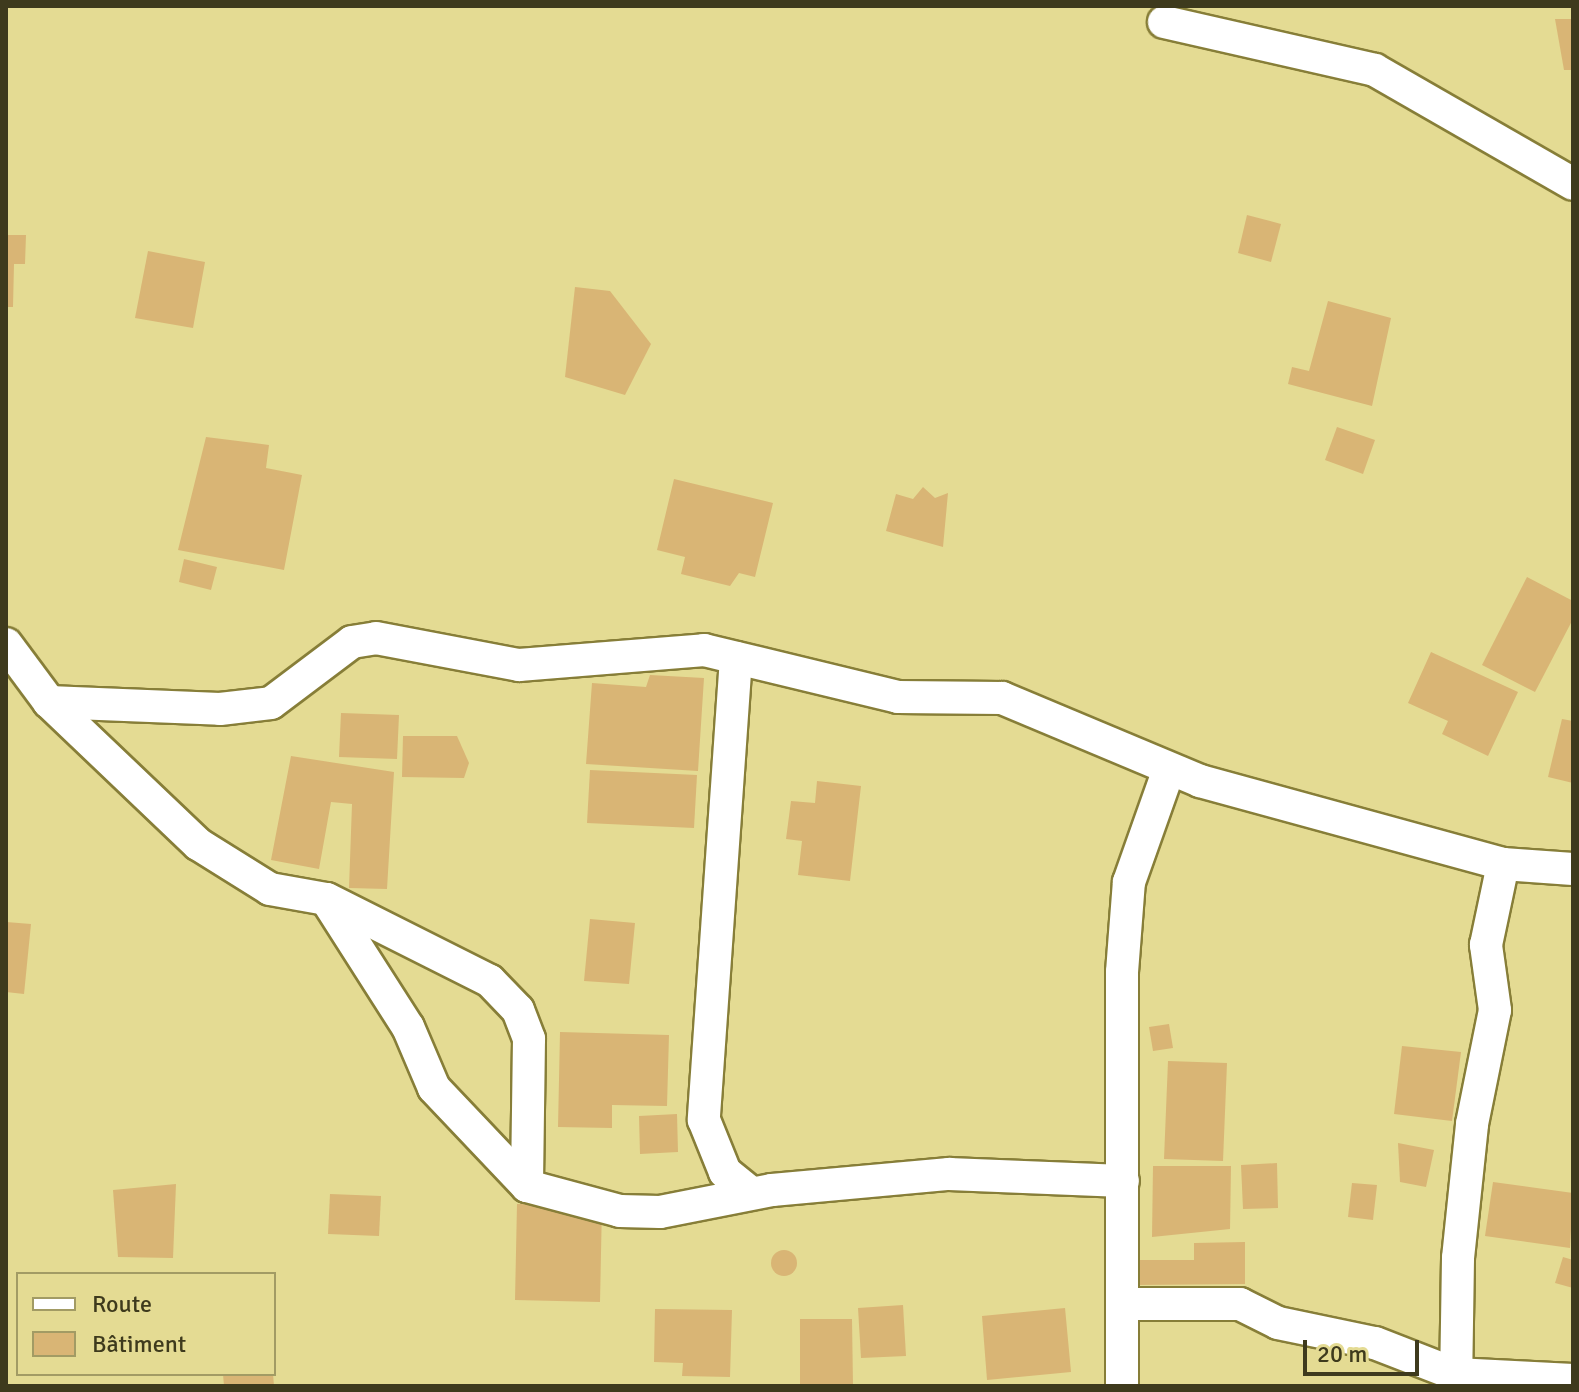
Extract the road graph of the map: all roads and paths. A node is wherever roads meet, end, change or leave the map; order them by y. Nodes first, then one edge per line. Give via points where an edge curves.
1 (1164, 22) dead end
2 (1573, 184) edge
3 (6, 644) edge
4 (736, 658) junction
5 (49, 702) junction
6 (1169, 769) junction
7 (1503, 864) junction
8 (1573, 869) edge
9 (326, 899) junction
10 (1123, 1181) junction
11 (527, 1186) junction
12 (751, 1193) junction
13 (1122, 1304) junction
14 (1455, 1380) edge
15 (1573, 1380) edge
16 (1122, 1386) edge

1 - 2 street via 1375,70
3 - 5 street
4 - 5 street via 704,650 519,665 376,638 352,642 271,703 220,709
4 - 6 street via 898,697 1002,698
4 - 12 street via 704,1120 725,1172
5 - 9 street via 198,844 270,889
6 - 7 street
6 - 10 street via 1129,882
7 - 8 street
7 - 14 street via 1486,945 1495,1010 1472,1124
9 - 11 street via 408,1027 434,1088
9 - 11 street via 490,981 518,1010 529,1039
10 - 12 street via 949,1174
10 - 13 street
11 - 12 street via 620,1211 660,1212
13 - 14 street via 1240,1304 1278,1323 1375,1343
13 - 16 street
14 - 15 street

